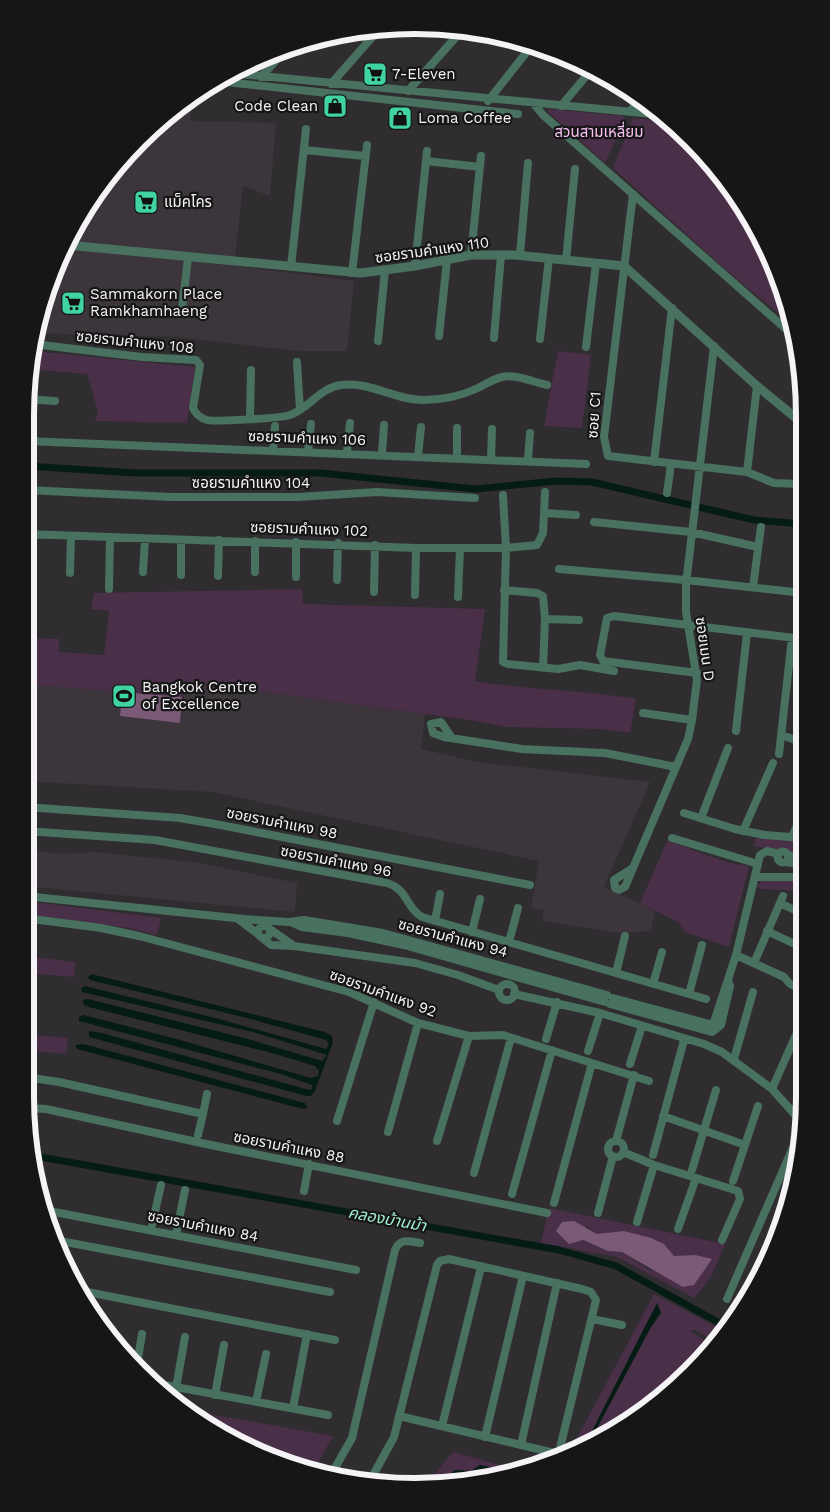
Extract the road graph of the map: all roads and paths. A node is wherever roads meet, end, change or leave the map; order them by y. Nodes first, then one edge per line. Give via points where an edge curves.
1 (373, 36) edge
2 (457, 36) edge
3 (527, 51) edge
4 (276, 60) edge
5 (242, 75) edge
6 (587, 75) edge
7 (247, 76) junction
8 (261, 77) junction
9 (229, 83) edge
10 (331, 84) junction
11 (247, 85) junction
12 (343, 85) junction
13 (408, 91) junction
14 (342, 95) junction
15 (488, 99) junction
16 (533, 103) junction
17 (636, 105) edge
18 (561, 106) junction
19 (487, 110) junction
20 (630, 112) junction
21 (518, 114) dead end
22 (648, 114) edge
23 (306, 129) dead end
24 (367, 145) dead end
25 (304, 150) junction
26 (427, 152) dead end
27 (365, 156) junction
28 (481, 156) dead end
29 (426, 161) junction
30 (528, 163) dead end
31 (480, 167) junction
32 (575, 169) dead end
33 (633, 194) junction
34 (73, 246) edge
35 (471, 255) junction
36 (501, 255) junction
37 (520, 255) junction
38 (188, 258) junction
39 (549, 258) junction
40 (446, 260) junction
41 (566, 260) junction
42 (596, 263) junction
43 (415, 266) junction
44 (624, 266) junction
45 (291, 267) junction
46 (386, 270) junction
47 (352, 273) junction
48 (672, 308) junction
49 (182, 310) dead end
50 (786, 329) edge
51 (439, 336) dead end
52 (494, 338) dead end
53 (540, 339) dead end
54 (378, 340) dead end
55 (40, 345) edge
56 (714, 346) junction
57 (586, 347) dead end
58 (297, 362) dead end
59 (251, 370) dead end
60 (547, 385) dead end
61 (757, 386) junction
62 (35, 400) edge
63 (55, 401) dead end
64 (300, 410) junction
65 (796, 417) edge
66 (250, 418) junction
67 (350, 423) dead end
68 (311, 424) dead end
69 (384, 425) dead end
70 (275, 426) dead end
71 (421, 427) dead end
72 (457, 428) dead end
73 (492, 429) dead end
74 (530, 433) dead end
75 (34, 441) edge
76 (274, 451) junction
77 (308, 452) junction
78 (347, 452) junction
79 (382, 454) junction
80 (418, 456) junction
81 (457, 457) junction
82 (491, 459) junction
83 (528, 460) junction
84 (654, 462) junction
85 (586, 464) dead end
86 (671, 464) junction
87 (699, 467) junction
88 (747, 472) junction
89 (796, 484) edge
90 (34, 490) edge
91 (545, 492) dead end
92 (667, 493) dead end
93 (503, 495) dead end
94 (475, 498) dead end
95 (544, 513) junction
96 (576, 515) dead end
97 (594, 522) dead end
98 (761, 527) dead end
99 (691, 532) junction
100 (34, 534) edge
101 (72, 536) junction
102 (110, 538) junction
103 (145, 539) junction
104 (181, 540) junction
105 (218, 540) junction
106 (255, 541) junction
107 (296, 542) junction
108 (338, 543) junction
109 (374, 545) junction
110 (758, 547) junction
111 (416, 548) junction
112 (460, 548) junction
113 (506, 548) junction
114 (559, 569) dead end
115 (143, 572) dead end
116 (255, 572) dead end
117 (70, 573) dead end
118 (181, 575) dead end
119 (218, 576) dead end
120 (296, 577) dead end
121 (337, 580) dead end
122 (686, 580) junction
123 (753, 587) junction
124 (108, 589) dead end
125 (504, 590) junction
126 (374, 592) dead end
127 (796, 592) edge
128 (415, 595) dead end
129 (458, 597) dead end
130 (545, 619) junction
131 (578, 620) dead end
132 (689, 627) junction
133 (747, 633) junction
134 (792, 638) junction
135 (796, 639) edge
136 (543, 668) junction
137 (614, 671) dead end
138 (697, 673) junction
139 (643, 713) dead end
140 (692, 720) junction
141 (736, 730) dead end
142 (782, 735) junction
143 (452, 738) dead end
144 (796, 740) edge
145 (728, 748) dead end
146 (779, 754) dead end
147 (774, 764) dead end
148 (676, 767) junction
149 (34, 808) edge
150 (684, 813) dead end
151 (701, 818) junction
152 (796, 828) edge
153 (743, 830) junction
154 (34, 832) edge
155 (792, 837) junction
156 (796, 837) edge
157 (672, 838) dead end
158 (782, 858) junction
159 (796, 858) edge
160 (759, 862) junction
161 (796, 863) edge
162 (633, 868) dead end
163 (755, 876) junction
164 (796, 877) edge
165 (530, 885) dead end
166 (440, 894) dead end
167 (34, 897) edge
168 (480, 899) dead end
169 (518, 908) dead end
170 (796, 909) edge
171 (236, 918) junction
172 (34, 919) edge
173 (249, 920) junction
174 (435, 921) junction
175 (267, 928) junction
176 (767, 931) junction
177 (472, 932) junction
178 (260, 936) junction
179 (625, 936) dead end
180 (509, 942) junction
181 (702, 945) dead end
182 (796, 945) edge
183 (294, 946) junction
184 (662, 952) dead end
185 (736, 955) junction
186 (754, 963) junction
187 (616, 973) junction
188 (653, 984) junction
189 (796, 987) edge
190 (753, 992) dead end
191 (689, 994) junction
192 (706, 999) dead end
193 (374, 1002) junction
194 (557, 1002) junction
195 (600, 1013) junction
196 (418, 1023) junction
197 (642, 1026) junction
198 (796, 1034) edge
199 (469, 1036) junction
200 (511, 1038) junction
201 (546, 1039) dead end
202 (684, 1040) junction
203 (552, 1050) junction
204 (588, 1052) dead end
205 (734, 1059) junction
206 (592, 1063) junction
207 (630, 1064) dead end
208 (634, 1076) junction
209 (34, 1078) edge
210 (650, 1081) dead end
211 (772, 1089) junction
212 (716, 1090) dead end
213 (207, 1094) dead end
214 (758, 1106) dead end
215 (34, 1108) edge
216 (795, 1112) edge
217 (203, 1114) junction
218 (662, 1116) junction
219 (337, 1121) dead end
220 (704, 1131) junction
221 (388, 1132) dead end
222 (198, 1134) dead end
223 (437, 1141) dead end
224 (616, 1141) junction
225 (745, 1145) junction
226 (792, 1151) edge
227 (623, 1152) junction
228 (653, 1155) dead end
229 (613, 1156) junction
230 (308, 1164) junction
231 (654, 1165) junction
232 (692, 1170) dead end
233 (474, 1173) dead end
234 (696, 1178) junction
235 (733, 1180) dead end
236 (161, 1185) dead end
237 (186, 1190) dead end
238 (304, 1191) dead end
239 (512, 1194) dead end
240 (554, 1203) dead end
241 (51, 1211) edge
242 (547, 1212) dead end
243 (598, 1214) dead end
244 (637, 1222) dead end
245 (678, 1229) dead end
246 (150, 1230) junction
247 (176, 1235) junction
248 (722, 1240) dead end
249 (62, 1241) edge
250 (420, 1243) dead end
251 (481, 1267) junction
252 (356, 1270) dead end
253 (523, 1276) junction
254 (557, 1283) junction
255 (88, 1292) edge
256 (330, 1292) dead end
257 (727, 1299) dead end
258 (592, 1319) junction
259 (622, 1326) dead end
260 (142, 1334) dead end
261 (307, 1334) junction
262 (185, 1337) dead end
263 (335, 1340) dead end
264 (224, 1345) dead end
265 (266, 1354) dead end
266 (138, 1359) edge
267 (166, 1386) edge
268 (176, 1388) junction
269 (215, 1395) junction
270 (256, 1402) junction
271 (293, 1408) junction
272 (328, 1415) dead end
273 (399, 1416) junction
274 (442, 1426) junction
275 (485, 1436) junction
276 (521, 1445) junction
277 (561, 1449) edge
278 (552, 1453) edge
279 (334, 1469) edge
280 (372, 1476) edge

1 - 10 street
2 - 13 street
3 - 15 street
4 - 8 street
5 - 7 street
6 - 18 street
7 - 8 street
7 - 11 street
8 - 10 street
9 - 11 street
10 - 12 street
11 - 14 street
12 - 13 street
12 - 14 street
13 - 15 street
14 - 19 street
15 - 16 street
15 - 19 street
16 - 18 street
16 - 33 street
17 - 20 street
18 - 20 street
19 - 21 street
20 - 22 street
23 - 25 street
24 - 27 street
25 - 27 street
25 - 45 street
26 - 29 street
27 - 47 street
28 - 31 street
29 - 31 street
29 - 43 street
30 - 37 street
31 - 35 street
32 - 41 street
33 - 44 street
33 - 50 street
34 - 38 street, ซอยรามคำแหง 110
35 - 36 street, ซอยรามคำแหง 110
35 - 40 street, ซอยรามคำแหง 110
36 - 37 street, ซอยรามคำแหง 110
36 - 52 street
37 - 39 street, ซอยรามคำแหง 110
38 - 45 street, ซอยรามคำแหง 110
38 - 49 street
39 - 41 street, ซอยรามคำแหง 110
39 - 53 street
40 - 43 street, ซอยรามคำแหง 110
40 - 51 street
41 - 42 street, ซอยรามคำแหง 110
42 - 44 street, ซอยรามคำแหง 110
42 - 57 street
43 - 46 street, ซอยรามคำแหง 110
44 - 48 street
44 - 84 street, ซอย C1 via 604,437 608,456 612,458
45 - 47 street, ซอยรามคำแหง 110
46 - 47 street, ซอยรามคำแหง 110
46 - 54 street
48 - 56 street
48 - 84 street
55 - 66 street, ซอยรามคำแหง 108 via 196,360 200,365 193,408 196,415 209,421
56 - 61 street
56 - 87 street, ซอยเมน D
58 - 64 street
59 - 66 street
60 - 64 street, ซอยรามคำแหง 108 via 503,377 451,399 423,400 396,397 372,387 343,384 316,395
61 - 65 street
61 - 88 street
62 - 63 street
64 - 66 street, ซอยรามคำแหง 108 via 284,418
67 - 78 street
68 - 77 street
69 - 79 street
70 - 76 street
71 - 80 street
72 - 81 street
73 - 82 street
74 - 83 street
75 - 76 street, ซอยรามคําแหง 106
76 - 77 street, ซอยรามคําแหง 106
77 - 78 street, ซอยรามคําแหง 106
78 - 79 street, ซอยรามคําแหง 106
79 - 80 street, ซอยรามคําแหง 106
80 - 81 street, ซอยรามคําแหง 106
81 - 82 street, ซอยรามคําแหง 106
82 - 83 street, ซอยรามคําแหง 106
83 - 85 street, ซอยรามคําแหง 106
84 - 86 street, ซอย C1
86 - 87 street, ซอย C1
86 - 92 street
87 - 88 street, ซอย C1
87 - 99 street, ซอยเมน D
88 - 89 street, ซอย C1 via 774,482
90 - 94 street, ซอยรามคําแหง 104 via 172,497 298,497 377,492
91 - 95 street, ซอยรามคําแหง 102
93 - 113 street
95 - 96 street
95 - 113 street, ซอยรามคําแหง 102 via 544,533 537,545
97 - 99 street
98 - 110 street
99 - 110 street
99 - 122 street, ซอยเมน D
100 - 101 street, ซอยรามคําแหง 102
101 - 102 street, ซอยรามคําแหง 102
101 - 117 street
102 - 103 street, ซอยรามคําแหง 102
102 - 124 street
103 - 104 street, ซอยรามคําแหง 102
103 - 115 street
104 - 105 street, ซอยรามคําแหง 102
104 - 118 street
105 - 106 street, ซอยรามคําแหง 102
105 - 119 street
106 - 107 street, ซอยรามคําแหง 102
106 - 116 street
107 - 108 street, ซอยรามคําแหง 102
107 - 120 street
108 - 109 street, ซอยรามคําแหง 102
108 - 121 street
109 - 111 street, ซอยรามคําแหง 102
109 - 126 street
110 - 123 street
111 - 112 street, ซอยรามคําแหง 102
111 - 128 street
112 - 113 street, ซอยรามคําแหง 102
112 - 129 street
113 - 125 street
114 - 122 street
122 - 123 street
122 - 132 street, ซอยเมน D
123 - 127 street
125 - 130 street via 541,594
125 - 136 street via 503,662
130 - 131 street
130 - 136 street
132 - 133 street
132 - 138 street, ซอยเมน D
132 - 138 street via 610,616 605,622 600,656 603,661
133 - 134 street
133 - 141 street
134 - 135 street
134 - 142 street
136 - 137 street via 580,665
138 - 140 street, ซอยเมน D
139 - 140 street
140 - 148 street, ซอยเมน D
142 - 144 street
142 - 146 street
143 - 148 street via 522,749 598,752
145 - 151 street
147 - 153 street
148 - 162 street, ซอยเมน D
149 - 165 street, ซอยรามคําแหง 98 via 180,818
150 - 151 street
151 - 153 street
152 - 155 street
153 - 155 street
154 - 174 street, ซอยรามคําแหง 96 via 182,844 386,884 399,888 418,915
155 - 156 street
157 - 160 street
158 - 159 street
158 - 160 street
158 - 161 street
160 - 163 street, ซอยรามคําแหง 94
163 - 164 street
163 - 185 street, ซอยรามคําแหง 94
166 - 174 street
167 - 171 street, ซอยรามคําแหง 94
168 - 177 street
169 - 180 street
170 - 176 street via 782,900
171 - 173 street, ซอยรามคําแหง 94
171 - 178 street
172 - 193 street, ซอยรามคําแหง 92 via 139,936 349,992
173 - 175 street
173 - 185 street, ซอยรามคําแหง 94 via 304,920 383,933 712,1032 721,1025 730,986 728,980
174 - 177 street, ซอยรามคําแหง 96
175 - 178 street via 269,936
175 - 183 street
176 - 182 street
176 - 186 street
177 - 180 street, ซอยรามคําแหง 96
178 - 183 street via 271,945
179 - 187 street
180 - 187 street, ซอยรามคําแหง 96
181 - 191 street
183 - 194 street via 415,964 499,990 505,999 514,994
184 - 188 street
185 - 186 street
186 - 189 street via 784,977
187 - 188 street, ซอยรามคําแหง 96
188 - 191 street, ซอยรามคําแหง 96
190 - 205 street
191 - 192 street, ซอยรามคําแหง 96
193 - 196 street, ซอยรามคําแหง 92
193 - 219 street
194 - 195 street
194 - 201 street
195 - 197 street
195 - 204 street
196 - 199 street, ซอยรามคําแหง 92
196 - 221 street
197 - 202 street
197 - 207 street
198 - 211 street
199 - 200 street, ซอยรามคําแหง 92 via 494,1034
199 - 223 street
200 - 203 street, ซอยรามคําแหง 92
200 - 233 street
202 - 205 street via 704,1044
202 - 218 street
203 - 206 street, ซอยรามคําแหง 92
203 - 239 street
205 - 211 street
206 - 208 street, ซอยรามคําแหง 92
206 - 240 street
208 - 210 street, ซอยรามคําแหง 92
208 - 224 street
209 - 217 street
211 - 216 street
212 - 220 street
213 - 217 street
214 - 225 street
215 - 230 street, ซอยรามคำแหง 88
217 - 222 street
218 - 220 street
218 - 228 street
220 - 225 street
220 - 232 street
224 - 227 street via 622,1144
224 - 229 street via 608,1146
225 - 235 street
226 - 257 street
227 - 229 street
227 - 231 street
229 - 243 street
230 - 238 street
230 - 242 street, ซอยรามคำแหง 88
231 - 234 street
231 - 244 street
234 - 245 street
234 - 248 street via 740,1194
236 - 246 street
237 - 247 street
241 - 246 street, ซอยรามคำแหง 84
246 - 247 street, ซอยรามคำแหง 84
247 - 252 street, ซอยรามคำแหง 84
249 - 256 street
250 - 279 street via 403,1241 397,1244 352,1438
251 - 253 street
251 - 273 street via 449,1260 440,1261 437,1265
251 - 274 street
253 - 254 street
253 - 275 street
254 - 258 street via 591,1292 596,1300
254 - 276 street
255 - 261 street
258 - 259 street
258 - 277 street
260 - 266 street
261 - 263 street
261 - 271 street
262 - 268 street
264 - 269 street
265 - 270 street
267 - 268 street
268 - 269 street
269 - 270 street
270 - 271 street
271 - 272 street
273 - 274 street
273 - 280 street via 393,1440
274 - 275 street
275 - 276 street
276 - 278 street

